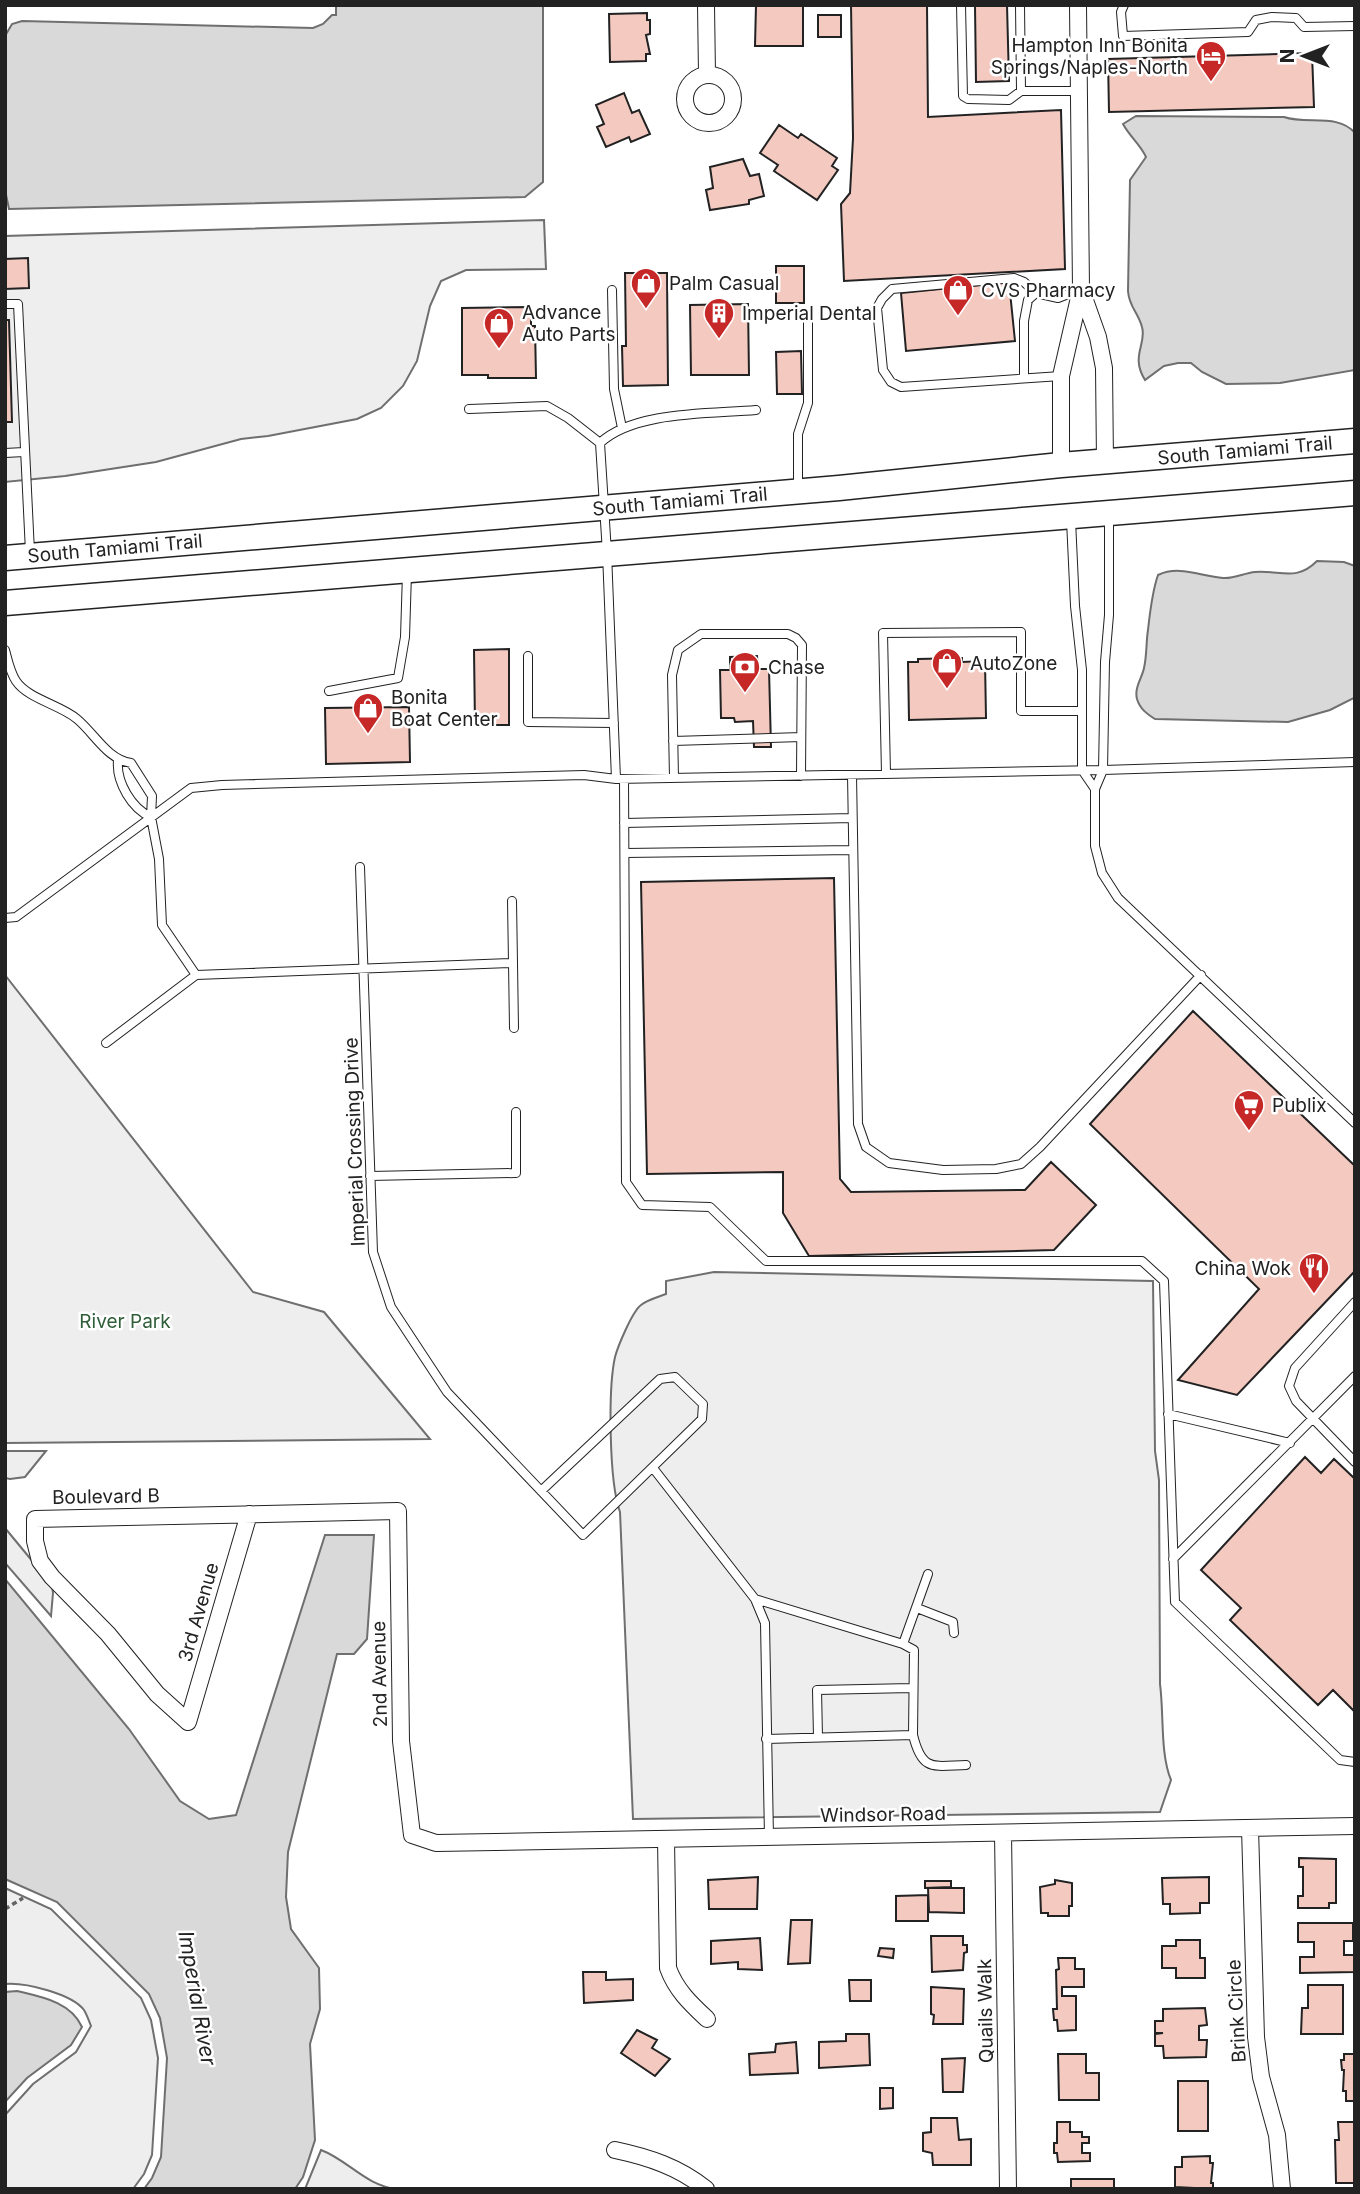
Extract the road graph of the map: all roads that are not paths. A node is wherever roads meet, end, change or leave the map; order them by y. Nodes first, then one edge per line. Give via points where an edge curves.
1 (706, 5) edge
2 (961, 5) edge
3 (1020, 5) edge
4 (1078, 5) edge
5 (1124, 5) edge
6 (1355, 26) edge
7 (707, 75) dead end
8 (1078, 90) junction
9 (1021, 91) junction
10 (1081, 289) junction
11 (612, 290) dead end
12 (1036, 293) junction
13 (5, 304) edge
14 (808, 322) dead end
15 (1061, 376) junction
16 (1024, 378) junction
17 (469, 409) dead end
18 (756, 410) dead end
19 (622, 428) junction
20 (1355, 441) edge
21 (600, 443) junction
22 (24, 452) junction
23 (5, 453) edge
24 (1105, 462) junction
25 (1061, 465) junction
26 (798, 491) junction
27 (1355, 492) edge
28 (604, 508) junction
29 (1109, 514) junction
30 (1070, 517) junction
31 (607, 553) junction
32 (30, 555) junction
33 (5, 558) edge
34 (407, 570) junction
35 (5, 603) edge
36 (5, 650) edge
37 (528, 656) dead end
38 (329, 691) dead end
39 (1082, 711) junction
40 (614, 723) junction
41 (801, 737) junction
42 (673, 741) junction
43 (118, 761) junction
44 (1355, 762) edge
45 (1082, 770) junction
46 (1103, 770) junction
47 (886, 774) junction
48 (852, 775) junction
49 (801, 776) junction
50 (674, 778) junction
51 (620, 779) junction
52 (1095, 789) junction
53 (151, 817) junction
54 (852, 818) junction
55 (624, 823) junction
56 (853, 850) junction
57 (625, 853) junction
58 (360, 867) dead end
59 (512, 901) dead end
60 (5, 918) edge
61 (513, 963) junction
62 (363, 968) junction
63 (196, 975) junction
64 (1201, 975) junction
65 (514, 1028) dead end
66 (106, 1043) dead end
67 (516, 1112) dead end
68 (1355, 1123) edge
69 (370, 1175) junction
70 (1355, 1302) edge
71 (1355, 1376) edge
72 (1168, 1414) junction
73 (1314, 1419) junction
74 (1290, 1443) junction
75 (1355, 1462) edge
76 (653, 1468) junction
77 (541, 1491) junction
78 (398, 1511) joint
79 (249, 1514) junction
80 (1173, 1559) junction
81 (928, 1574) dead end
82 (755, 1599) junction
83 (917, 1608) junction
84 (954, 1633) dead end
85 (903, 1644) junction
86 (912, 1688) junction
87 (188, 1722) joint
88 (913, 1735) junction
89 (818, 1738) junction
90 (766, 1739) junction
91 (1355, 1762) edge
92 (966, 1766) dead end
93 (1355, 1826) edge
94 (1250, 1828) junction
95 (1003, 1833) junction
96 (412, 1835) joint
97 (769, 1837) junction
98 (666, 1839) junction
99 (706, 2019) dead end
100 (615, 2150) dead end
101 (706, 2189) edge
102 (1008, 2189) edge
103 (1282, 2189) edge

1 - 7 street
2 - 9 lane via 963,96 1009,100
3 - 9 lane
4 - 8 street
5 - 6 lane via 1123,36 1248,32 1256,20 1272,17 1296,18 1304,27
8 - 9 lane
8 - 10 street
10 - 12 lane via 1058,298
10 - 15 street
10 - 24 street via 1104,368
11 - 19 lane via 614,389
12 - 16 lane via 1028,300 1024,321
12 - 16 lane via 1014,278 892,289 877,307 883,370 901,387
13 - 22 lane via 18,303
14 - 26 lane via 808,403 798,434
15 - 16 lane
15 - 25 street
17 - 21 lane via 547,406
18 - 19 lane via 668,418
19 - 21 lane
20 - 24 main road, South Tamiami Trail
21 - 28 lane
22 - 23 lane
22 - 32 lane
24 - 25 main road, South Tamiami Trail
25 - 26 main road, South Tamiami Trail
26 - 28 main road, South Tamiami Trail
27 - 29 main road
28 - 31 lane
28 - 32 main road, South Tamiami Trail
29 - 30 main road
29 - 46 lane
30 - 31 main road
30 - 39 lane
31 - 34 main road
31 - 40 lane
32 - 33 main road, South Tamiami Trail
34 - 35 main road
34 - 38 lane via 405,637 398,678
36 - 43 lane via 17,684 76,717
37 - 40 lane via 527,722
39 - 45 lane
39 - 47 lane via 1021,711 1021,632 883,633
40 - 51 lane
41 - 42 lane
41 - 42 lane via 802,645 796,638 788,634 701,634 678,650 672,675
41 - 49 lane
42 - 50 lane
43 - 53 lane via 117,775 138,812
43 - 53 lane via 131,763 152,796
44 - 46 lane
45 - 46 lane
45 - 47 lane
45 - 52 lane
46 - 52 lane
47 - 48 lane
48 - 49 lane
48 - 54 lane
49 - 50 lane
50 - 51 lane
51 - 53 lane via 584,775 222,785 191,788
51 - 55 lane
52 - 64 lane via 1095,846 1102,873 1118,898
53 - 60 lane via 16,917
53 - 63 lane via 159,859 162,925
54 - 55 lane
54 - 56 lane
55 - 57 lane
56 - 57 lane
56 - 64 lane via 858,1124 866,1147 889,1163 943,1170 1021,1164
57 - 72 lane via 626,1182 642,1205 710,1207 766,1261 1142,1261 1164,1281
58 - 62 lane, Imperial Crossing Drive
59 - 61 lane
61 - 62 lane
61 - 65 lane
62 - 63 lane
62 - 69 lane, Imperial Crossing Drive
63 - 66 lane
64 - 68 lane
67 - 69 lane via 516,1173
69 - 77 lane, Imperial Crossing Drive via 373,1252 391,1307 447,1392
70 - 73 lane via 1295,1368 1289,1386
71 - 73 lane
72 - 74 lane
72 - 80 lane
73 - 74 lane
73 - 75 lane
74 - 80 lane
76 - 77 lane, Imperial Crossing Drive via 583,1535
76 - 77 lane via 702,1419 703,1404 675,1377 660,1379
76 - 82 lane
78 - 79 street, Boulevard B
78 - 96 street, 2nd Avenue via 401,1741
79 - 87 street, 3rd Avenue
79 - 87 street, Boulevard B via 35,1519 35,1541 46,1569 157,1694
80 - 91 lane via 1175,1602 1340,1760
81 - 83 lane
82 - 85 lane
82 - 90 lane via 765,1623
83 - 84 lane via 953,1622
83 - 85 lane
85 - 86 lane via 914,1650
86 - 88 lane
86 - 89 lane via 817,1690
88 - 89 lane
88 - 92 lane via 918,1755 931,1766
89 - 90 lane
90 - 97 lane
93 - 94 street, Windsor Road
94 - 95 street, Windsor Road
94 - 103 street, Brink Circle via 1256,2037 1277,2135
95 - 97 street, Windsor Road
95 - 102 street, Quails Walk
96 - 98 street, Windsor Road via 436,1843
97 - 98 street, Windsor Road
98 - 99 street via 668,1968 683,1996
100 - 101 street via 669,2166

